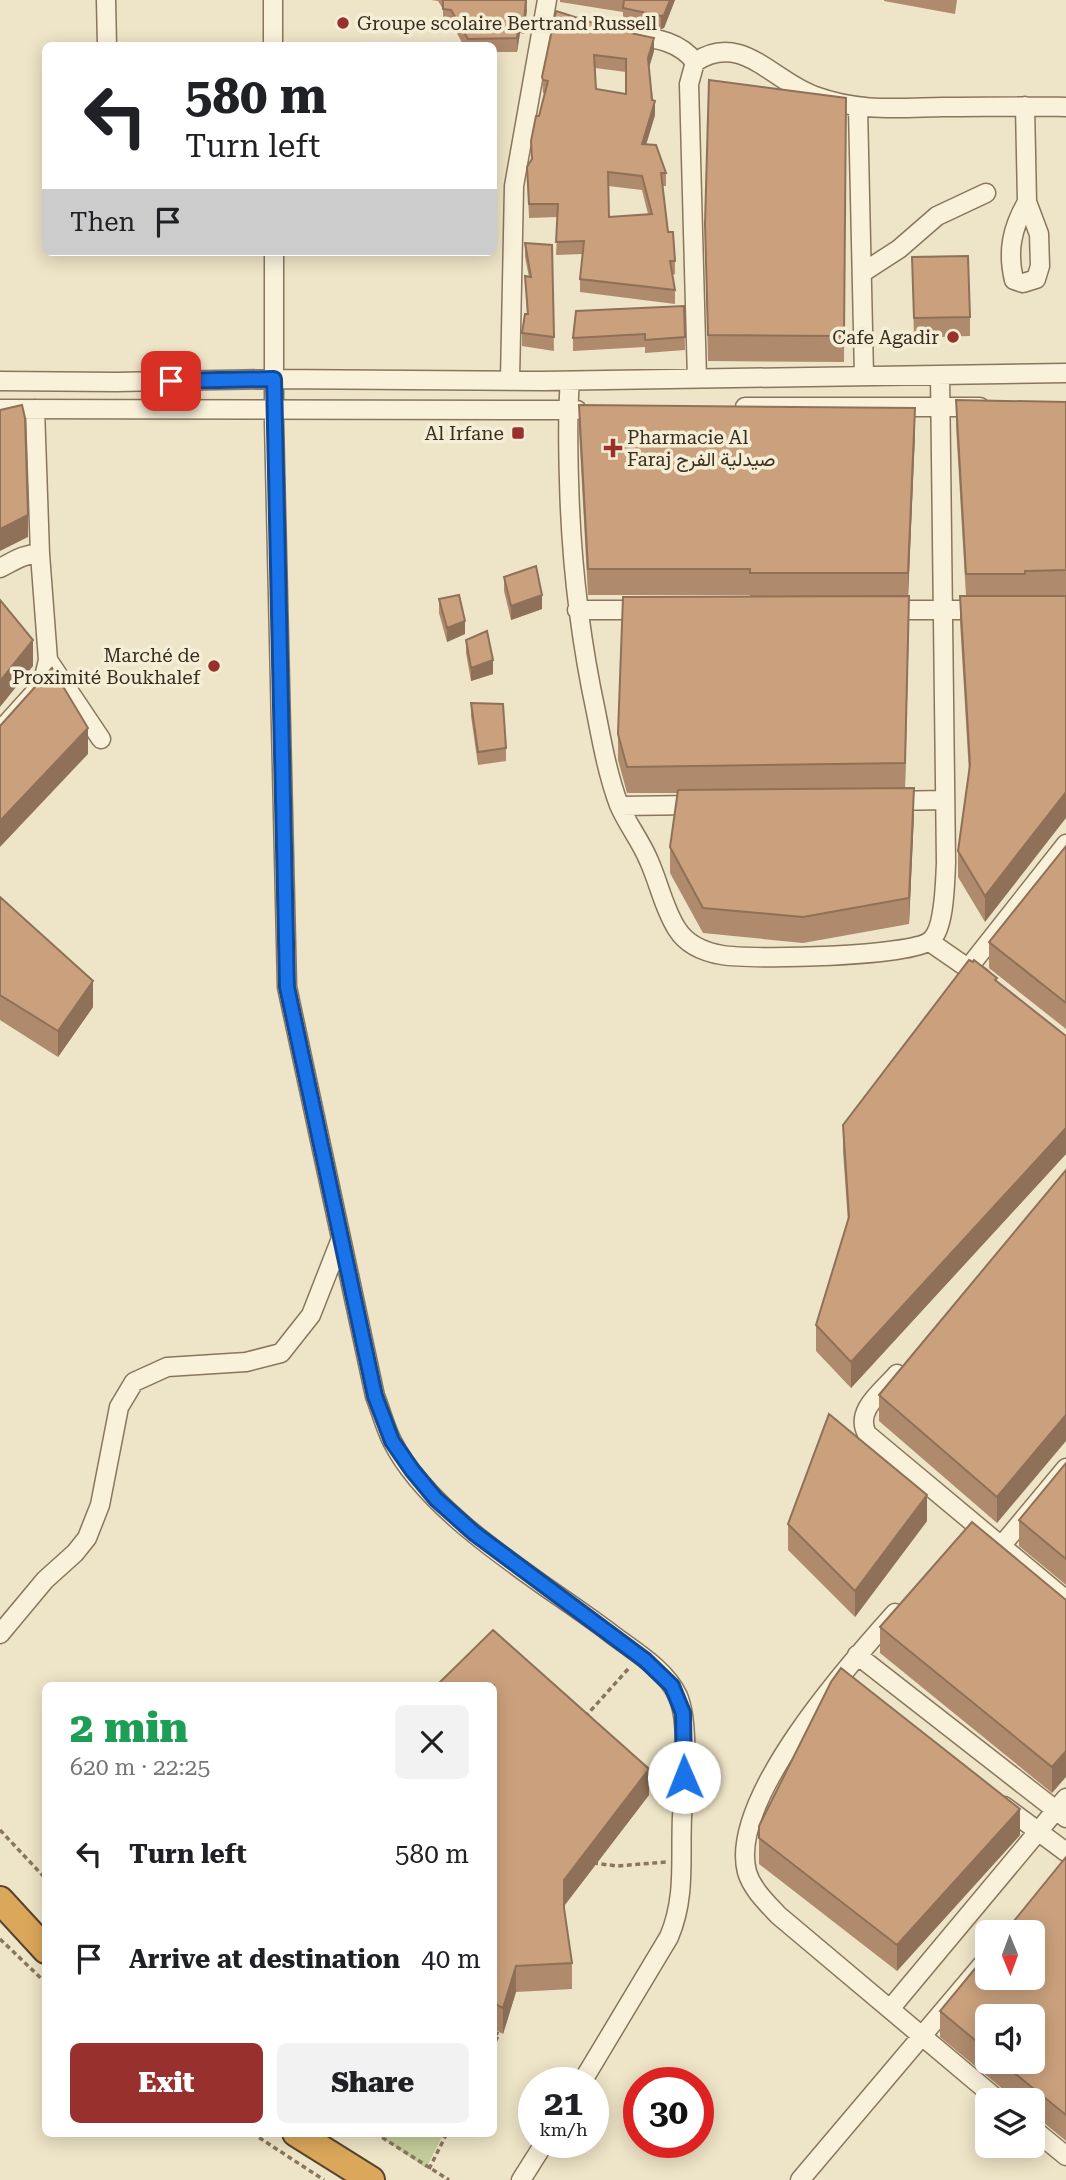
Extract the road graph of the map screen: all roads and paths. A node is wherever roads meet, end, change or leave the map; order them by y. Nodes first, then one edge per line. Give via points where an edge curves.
1 (106, 0) edge
2 (273, 0) edge
3 (550, 7) edge
4 (617, 32) edge
5 (107, 42) edge
6 (273, 42) edge
7 (695, 62) junction
8 (1025, 106) junction
9 (1066, 107) edge
10 (858, 108) junction
11 (986, 193) dead end
12 (1027, 202) dead end
13 (274, 256) edge
14 (862, 273) junction
15 (1066, 373) edge
16 (864, 375) junction
17 (940, 375) junction
18 (274, 379) junction
19 (697, 379) junction
20 (510, 380) junction
21 (570, 380) junction
22 (0, 381) edge
23 (726, 407) edge
24 (996, 407) edge
25 (274, 408) junction
26 (940, 408) junction
27 (0, 409) edge
28 (35, 409) junction
29 (594, 409) edge
30 (567, 410) junction
31 (40, 554) junction
32 (0, 568) edge
33 (577, 610) junction
34 (658, 610) edge
35 (874, 610) edge
36 (942, 610) junction
37 (997, 611) edge
38 (48, 660) junction
39 (0, 731) edge
40 (101, 738) dead end
41 (944, 800) junction
42 (877, 801) edge
43 (715, 804) edge
44 (620, 806) junction
45 (1066, 844) edge
46 (930, 942) junction
47 (969, 967) junction
48 (991, 985) edge
49 (340, 1241) junction
50 (904, 1366) edge
51 (1066, 1468) edge
52 (1002, 1545) junction
53 (1066, 1600) edge
54 (902, 1605) edge
55 (0, 1633) edge
56 (857, 1655) junction
57 (640, 1656) junction
58 (579, 1724) edge
59 (993, 1797) edge
60 (1062, 1809) edge
61 (0, 1830) edge
62 (1036, 1832) junction
63 (1066, 1852) edge
64 (682, 1861) junction
65 (585, 1862) edge
66 (42, 1875) edge
67 (0, 1900) edge
68 (0, 1939) edge
69 (42, 1946) edge
70 (975, 1973) edge
71 (42, 1979) edge
72 (890, 2009) junction
73 (921, 2036) junction
74 (591, 2067) edge
75 (984, 2088) edge
76 (257, 2137) edge
77 (302, 2137) edge
78 (385, 2137) edge
79 (445, 2137) edge
80 (1045, 2139) edge
81 (1066, 2156) edge
82 (535, 2158) edge
83 (429, 2169) junction
84 (324, 2180) edge
85 (371, 2180) edge
86 (449, 2180) edge
87 (521, 2180) edge
88 (800, 2180) edge

1 - 5 street
2 - 6 street
3 - 20 street via 514,186
4 - 7 street via 662,40 682,48
7 - 10 street via 718,51 744,54 792,86
7 - 19 street via 689,85
8 - 9 street
8 - 10 street
8 - 12 street
10 - 14 street
11 - 14 street via 937,216
13 - 18 street
14 - 16 street
15 - 17 street
16 - 17 street
16 - 19 street
17 - 26 street
18 - 20 street
18 - 22 street
18 - 25 street
19 - 21 street
20 - 21 street
21 - 30 street
23 - 26 street
24 - 26 street
25 - 28 street
25 - 30 street
25 - 49 street via 287,987
26 - 36 street
27 - 28 street
28 - 31 street
29 - 30 street
30 - 33 street
31 - 32 street via 21,556
31 - 38 street
33 - 34 street
33 - 44 street via 601,739
35 - 36 street
36 - 37 street
36 - 41 street
38 - 39 street via 36,691
38 - 40 street
41 - 42 street
41 - 46 street via 943,897
43 - 44 street
44 - 46 street via 641,841 677,930 696,947 723,955 763,956 883,952
45 - 47 street
46 - 47 street
47 - 48 street
49 - 55 street via 311,1315 281,1353 246,1362 167,1367 134,1382 119,1407 100,1505 88,1538
49 - 57 street via 375,1396 392,1441 412,1470 474,1533
50 - 52 street via 866,1409 863,1426 867,1434 970,1530
51 - 52 street
52 - 53 street
54 - 56 street
56 - 60 street
56 - 72 street via 845,1679 792,1742 768,1783 752,1818 747,1871 778,1915
57 - 58 path
57 - 64 street via 672,1686 683,1713
59 - 62 street
60 - 62 street
61 - 66 path
62 - 63 street
62 - 72 street
64 - 65 path via 617,1866
64 - 74 street via 678,1915 669,1937
67 - 69 highway
68 - 71 path
70 - 73 street
72 - 73 street
73 - 75 street
73 - 88 street
76 - 84 path
77 - 85 highway
78 - 83 path
79 - 83 path
80 - 81 street
82 - 87 street
83 - 86 path

